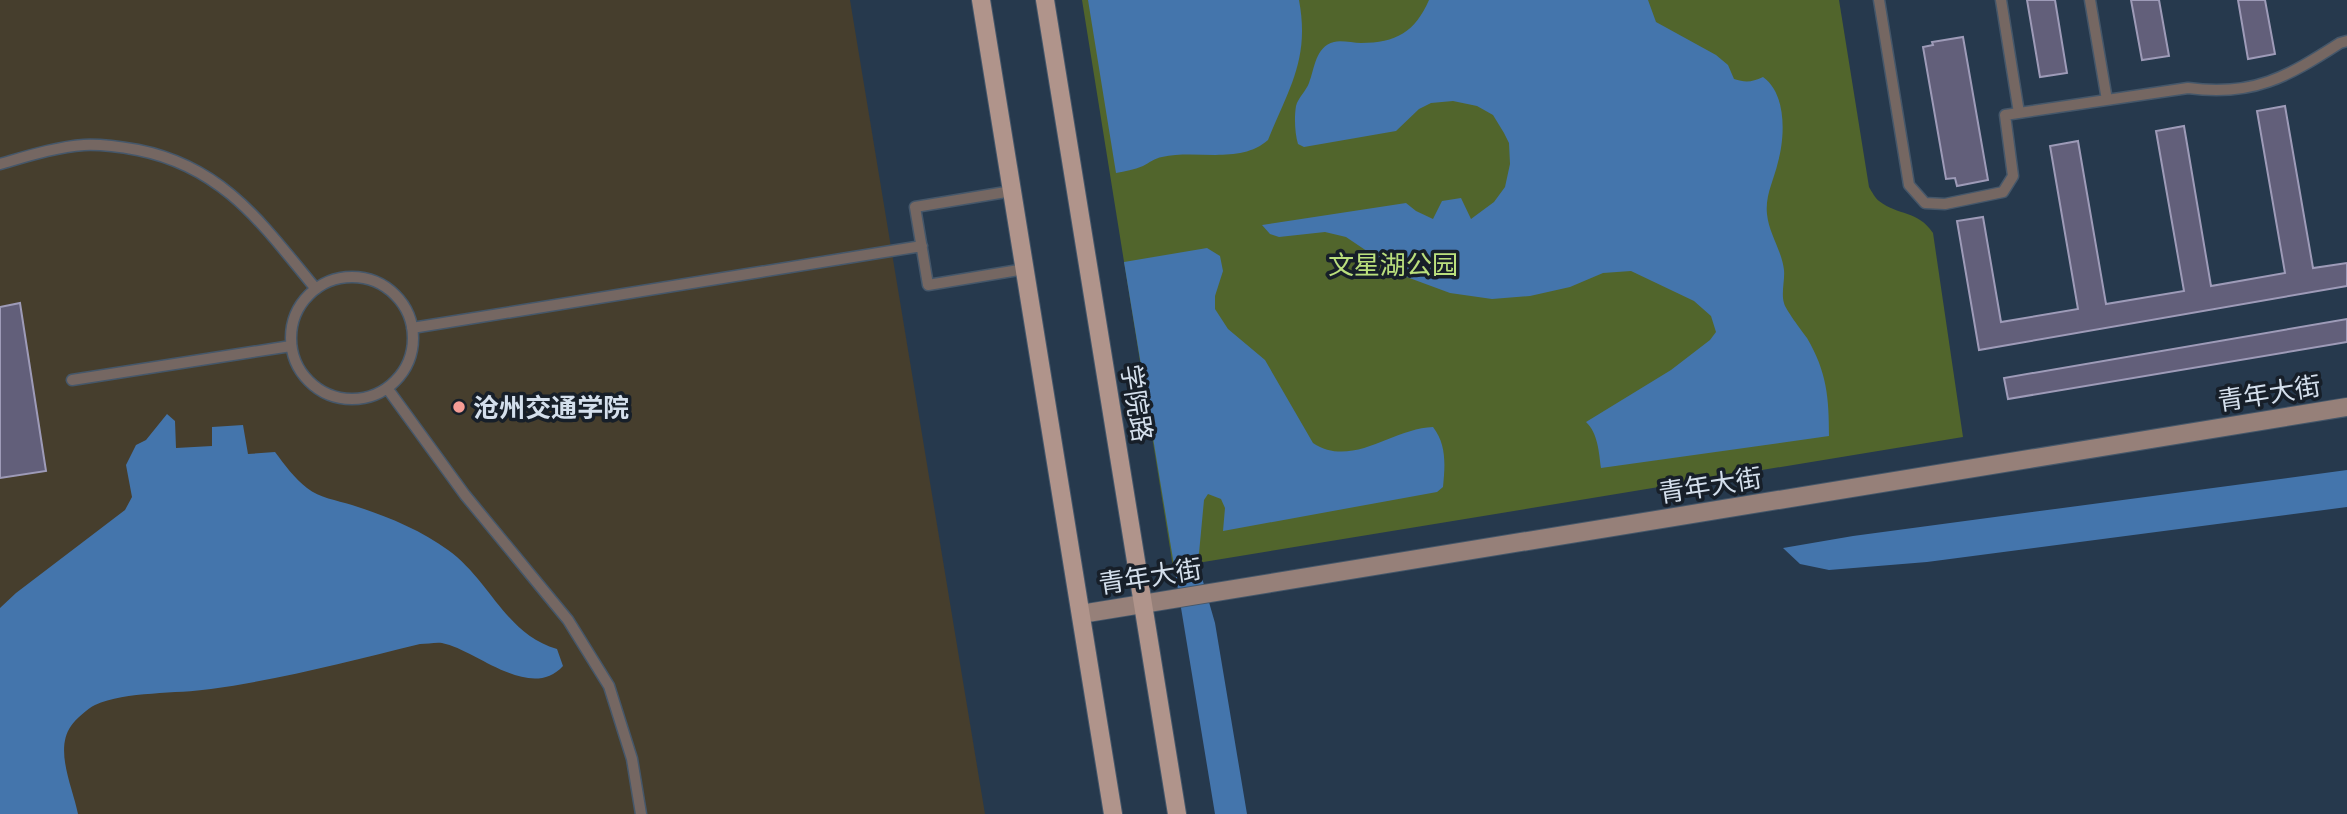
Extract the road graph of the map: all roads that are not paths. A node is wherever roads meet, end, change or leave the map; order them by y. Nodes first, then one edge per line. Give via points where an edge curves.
1 (981, 0) edge
2 (1045, 0) edge
3 (1880, 0) edge
4 (2001, 0) edge
5 (2090, 0) edge
6 (2347, 41) edge
7 (2107, 100) junction
8 (2019, 113) junction
9 (0, 164) edge
10 (1012, 191) junction
11 (922, 246) junction
12 (1024, 269) junction
13 (316, 289) junction
14 (412, 328) junction
15 (291, 346) junction
16 (72, 380) dead end
17 (387, 388) junction
18 (2347, 407) edge
19 (1143, 604) junction
20 (1081, 614) junction
21 (641, 814) edge
22 (1114, 814) edge
23 (1177, 814) edge

1 - 10 main road
2 - 19 main road, 学院路
3 - 8 lane via 1909,185 1925,203 1945,204 2003,192 2013,176 2005,115
4 - 8 lane
5 - 7 lane
6 - 7 lane via 2268,83 2237,90 2188,88
7 - 8 lane
9 - 13 lane via 86,145 164,156 216,181 257,218
10 - 11 lane via 915,207
10 - 12 main road
11 - 12 lane via 928,285
11 - 14 lane
12 - 20 main road
13 - 14 lane via 337,278 373,281 394,293
13 - 15 lane via 294,317
14 - 17 lane via 409,360
15 - 16 lane
15 - 17 lane via 302,374 330,396 354,400
17 - 21 lane via 466,495 568,620 608,685 632,759
18 - 19 street, 青年大街
19 - 20 street, 青年大街
19 - 23 main road, 学院路
20 - 22 main road

